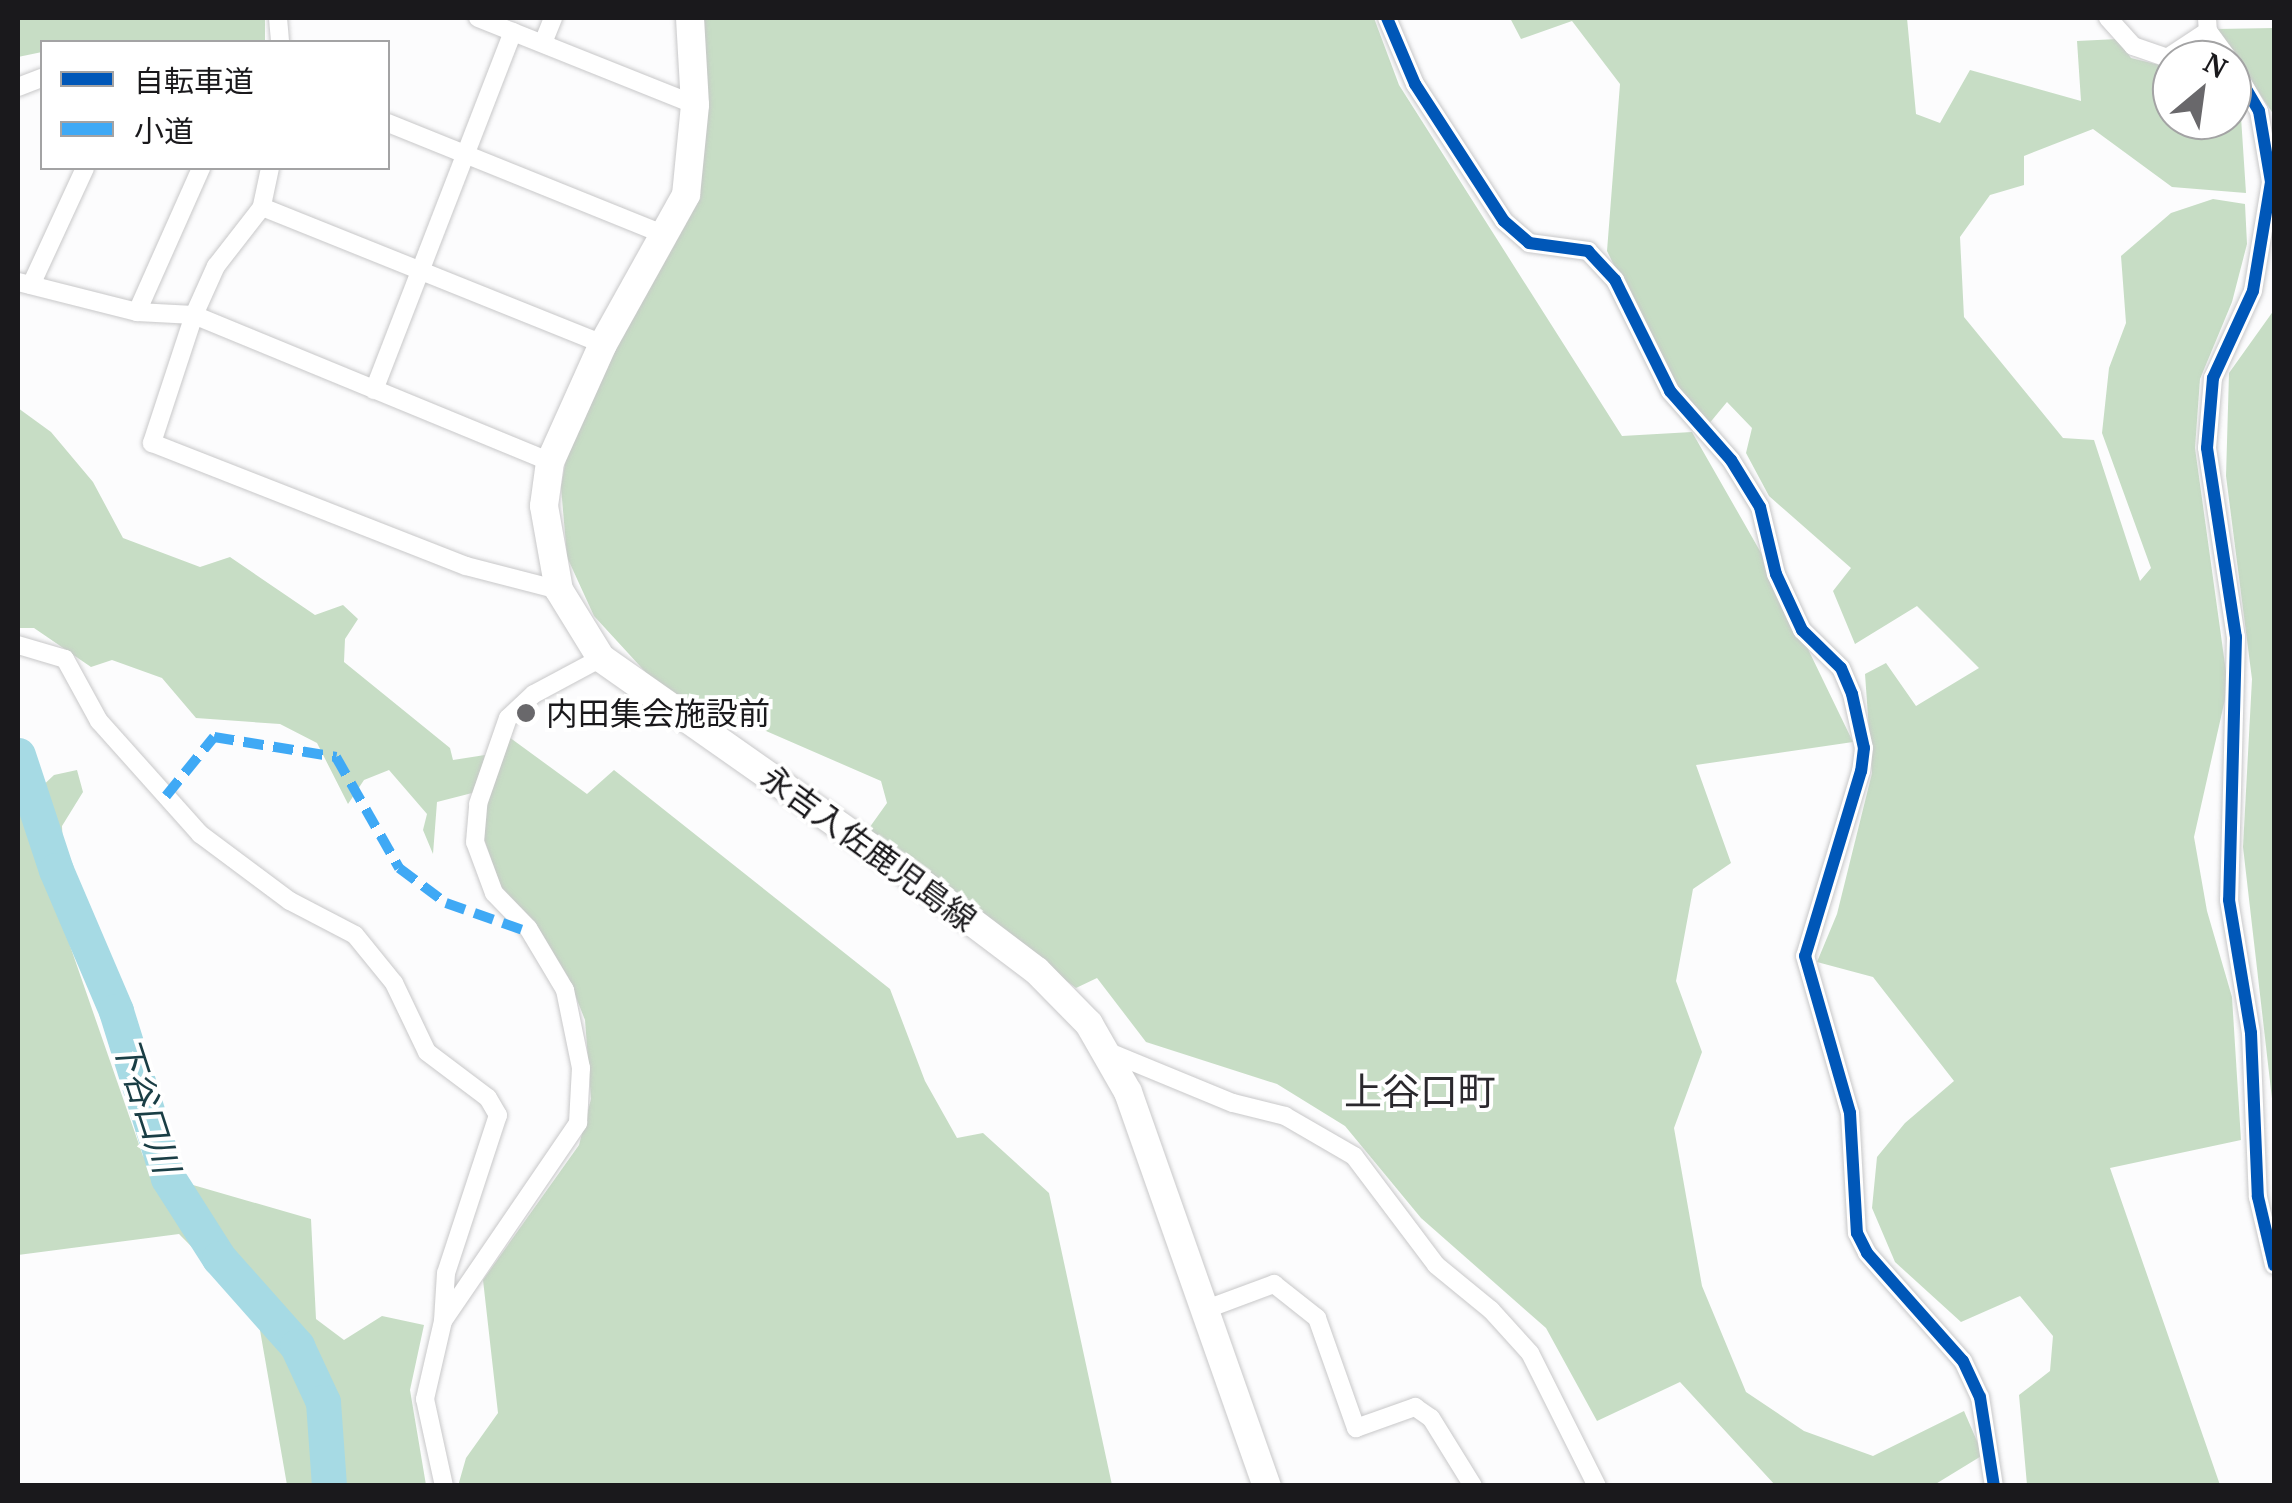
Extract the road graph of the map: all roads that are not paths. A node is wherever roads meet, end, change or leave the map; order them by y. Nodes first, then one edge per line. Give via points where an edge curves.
1 (478, 18) edge
2 (553, 18) edge
3 (690, 18) edge
4 (1387, 18) edge
5 (2108, 18) edge
6 (2208, 24) edge
7 (513, 32) junction
8 (542, 43) junction
9 (2252, 98) edge
10 (695, 106) junction
11 (390, 124) edge
12 (468, 155) junction
13 (84, 170) edge
14 (200, 170) edge
15 (270, 170) edge
16 (262, 208) junction
17 (668, 236) junction
18 (424, 271) junction
19 (24, 284) edge
20 (136, 312) junction
21 (194, 315) junction
22 (602, 344) junction
23 (374, 390) junction
24 (550, 462) junction
25 (559, 590) junction
26 (18, 644) edge
27 (601, 658) junction
28 (1109, 1052) junction
29 (2274, 1265) edge
30 (1204, 1310) junction
31 (443, 1321) junction
32 (444, 1486) edge
33 (1266, 1486) edge
34 (1473, 1486) edge
35 (1597, 1486) edge
36 (1994, 1486) edge

1 - 7 street
2 - 8 street
3 - 10 main road, 永吉入佐鹿児島線
4 - 36 street via 1415,84 1504,221 1528,244 1588,251 1615,280 1670,391 1731,460 1760,506 1776,574 1802,630 1841,668 1852,694 1864,748 1861,771 1805,956 1850,1113 1857,1233 1867,1253 1963,1361 1980,1397
5 - 6 street via 2134,46 2167,58
7 - 8 street
7 - 12 street
8 - 10 street
9 - 29 street via 2271,182 2253,292 2213,378 2207,448 2238,683 2226,836 2229,900 2251,1033 2258,1197
10 - 17 main road, 永吉入佐鹿児島線 via 686,196
11 - 12 street
12 - 17 street
12 - 18 street
13 - 19 street
14 - 20 street
15 - 16 street
16 - 18 street
16 - 21 street via 216,266
17 - 22 main road, 永吉入佐鹿児島線
18 - 22 street
18 - 23 street
19 - 20 street
20 - 21 street
21 - 23 street
21 - 25 street via 152,444 466,566
22 - 24 main road, 永吉入佐鹿児島線
23 - 24 street
24 - 25 main road, 永吉入佐鹿児島線 via 547,550
25 - 27 main road, 永吉入佐鹿児島線
26 - 31 street via 65,659 99,721 200,834 290,900 355,935 394,982 427,1052 488,1098 498,1114 446,1273
27 - 28 main road, 永吉入佐鹿児島線 via 1037,971
27 - 31 street via 534,694 508,718 478,804 475,842 494,893 528,928 566,990 581,1068 578,1123
28 - 30 main road, 永吉入佐鹿児島線
28 - 35 street via 1233,1103 1285,1116 1354,1156 1436,1265 1491,1310 1530,1354
30 - 33 main road, 永吉入佐鹿児島線
30 - 34 street via 1274,1284 1317,1318 1356,1428 1415,1407 1430,1418
31 - 32 street via 425,1399

